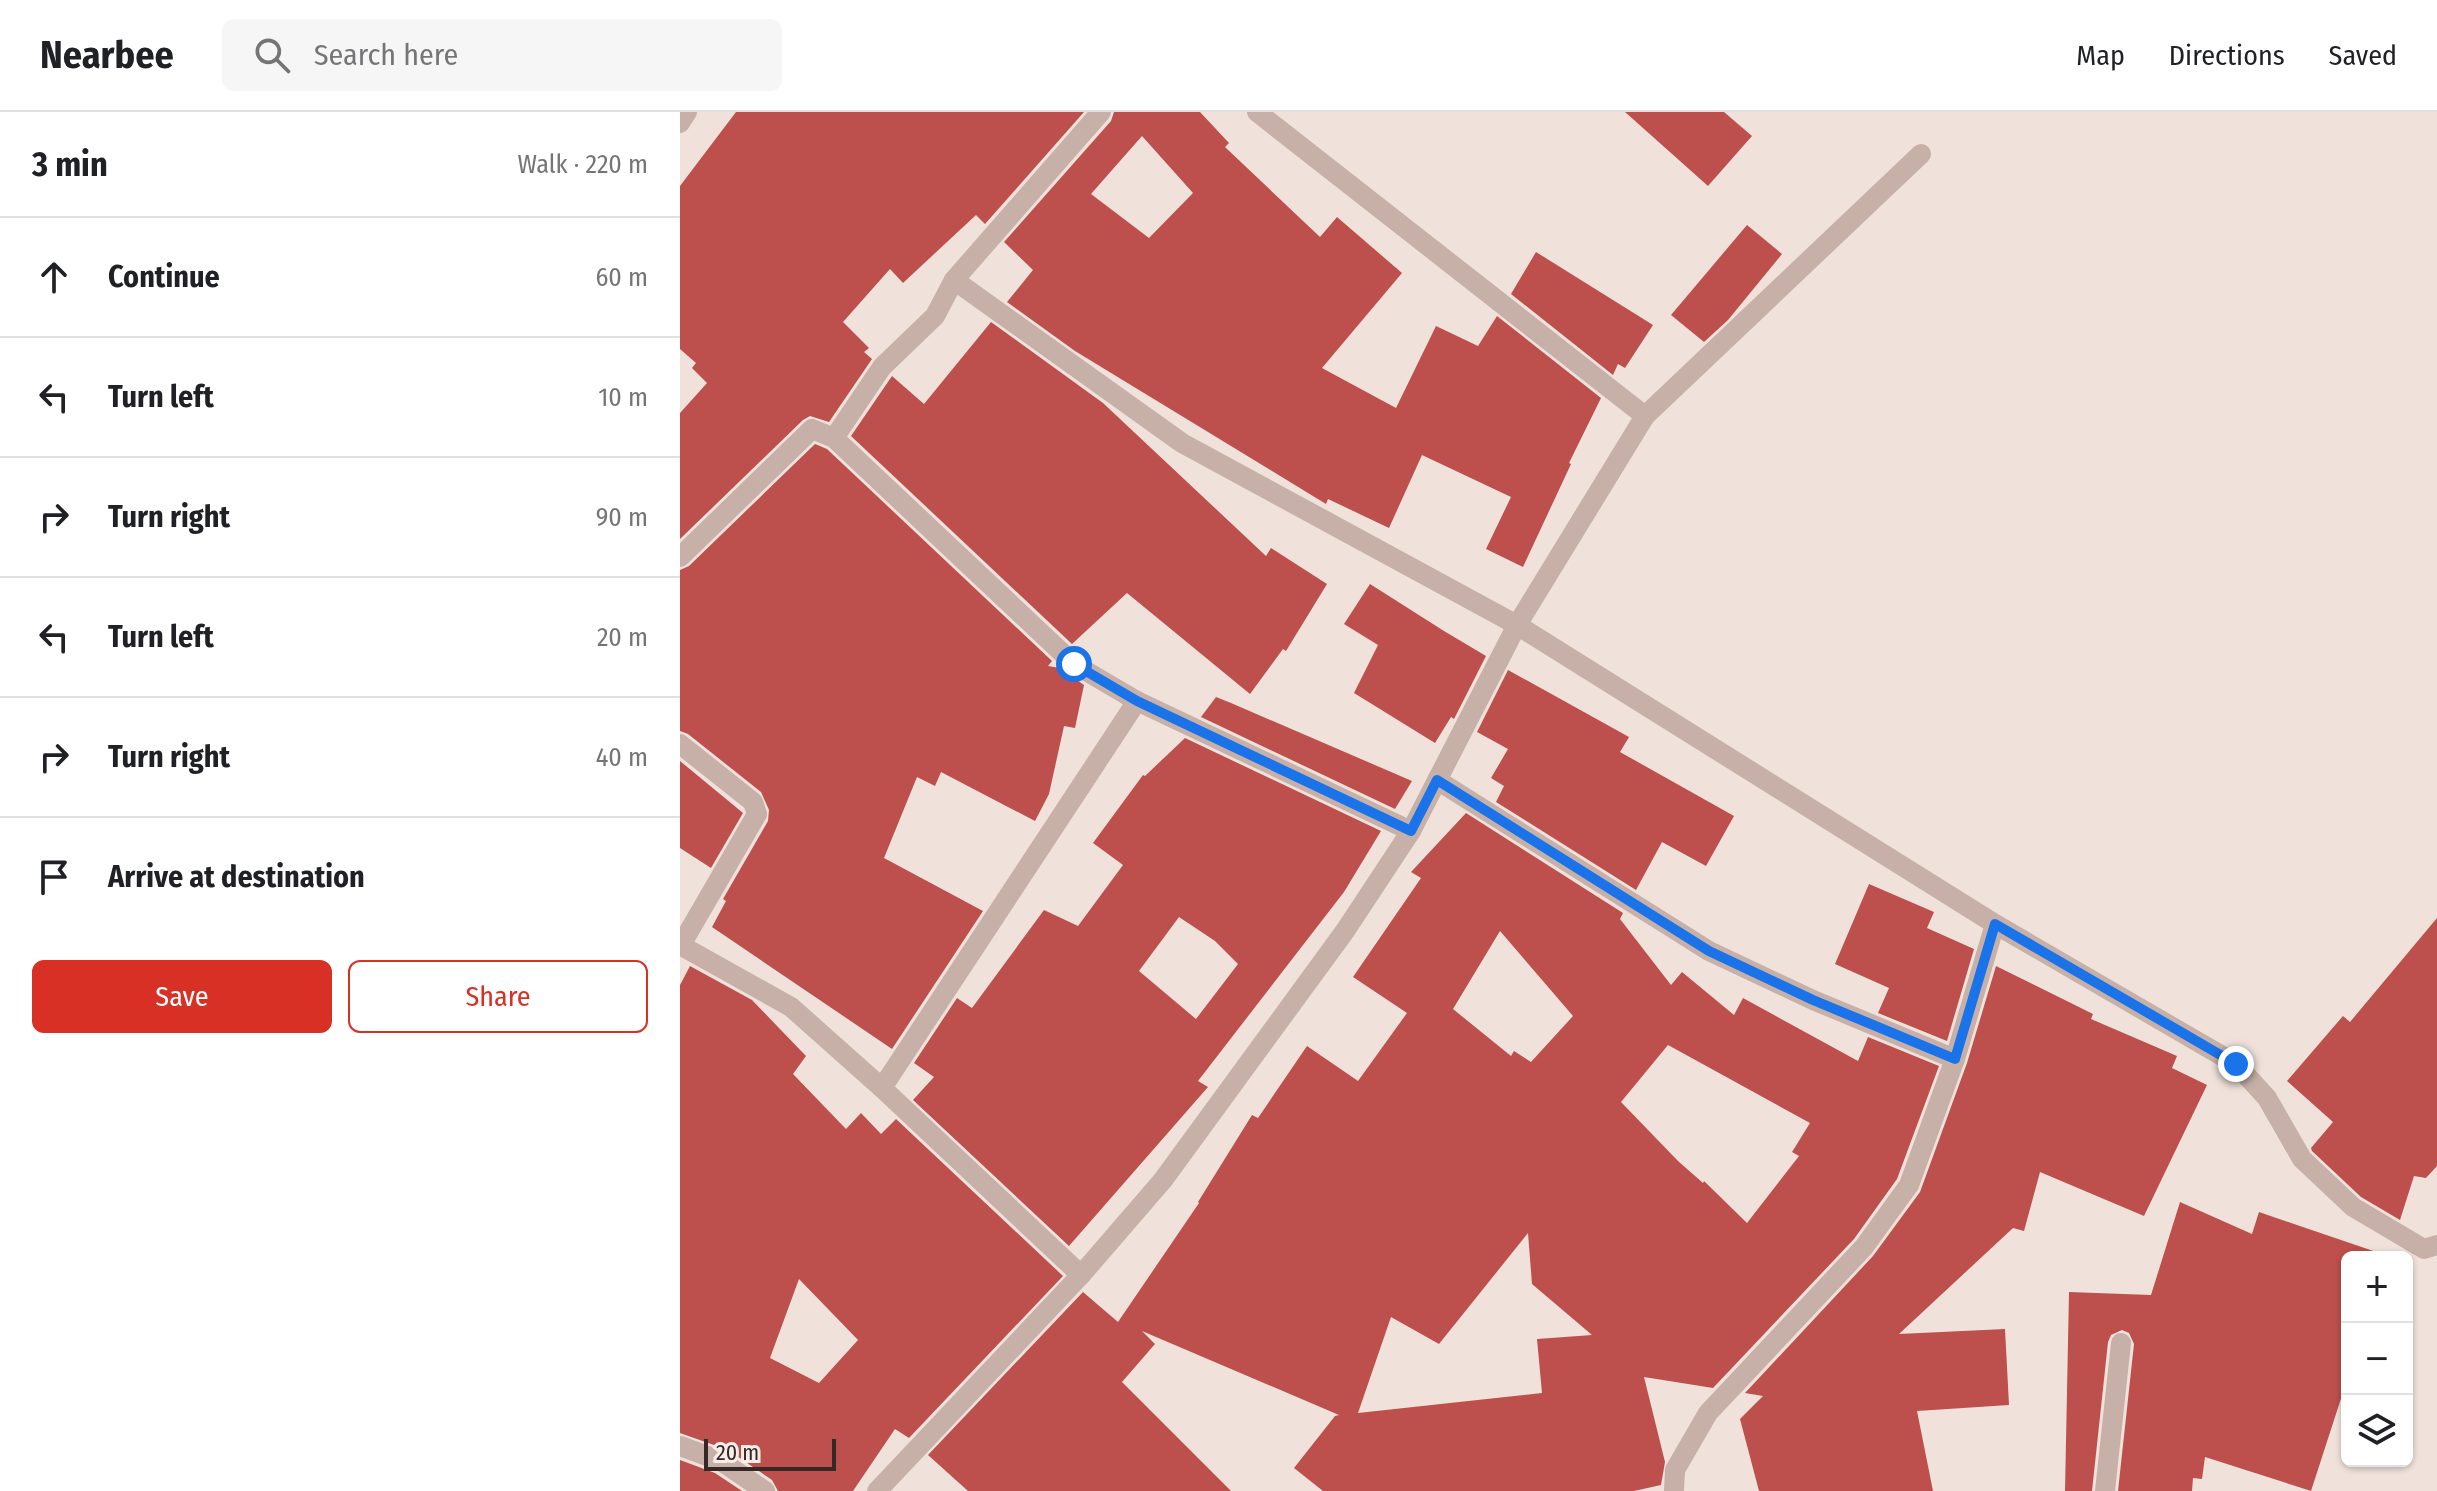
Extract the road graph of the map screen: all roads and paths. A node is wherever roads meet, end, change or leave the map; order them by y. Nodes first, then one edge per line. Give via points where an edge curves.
1 (687, 112) edge
2 (1101, 112) edge
3 (1257, 112) edge
4 (680, 123) edge
5 (1921, 154) dead end
6 (954, 280) junction
7 (1645, 416) junction
8 (834, 438) junction
9 (680, 557) edge
10 (1517, 625) junction
11 (1137, 701) junction
12 (680, 744) edge
13 (1437, 780) junction
14 (1411, 831) junction
15 (1995, 924) junction
16 (680, 945) edge
17 (1955, 1059) junction
18 (882, 1088) junction
19 (2437, 1245) edge
20 (1081, 1275) junction
21 (2121, 1343) dead end
22 (680, 1446) edge
23 (765, 1491) edge
24 (877, 1491) edge
25 (1674, 1491) edge
26 (2105, 1491) edge

1 - 4 street
2 - 6 street
3 - 7 street
5 - 7 street
6 - 8 street via 935,316 882,367
6 - 10 street via 1182,443
7 - 10 street
8 - 9 street via 812,429
8 - 11 street via 1074,664
10 - 13 street
10 - 15 street
11 - 14 street
11 - 18 street
12 - 16 street via 753,802 757,814
13 - 14 street
13 - 17 street via 1709,951
14 - 20 street via 1345,931 1163,1180
15 - 17 street
15 - 19 street via 2236,1064 2267,1098 2302,1159 2353,1207 2424,1249
16 - 18 street via 791,1007
17 - 25 street via 1909,1185 1864,1247 1708,1413 1675,1470
18 - 20 street
20 - 24 street
21 - 26 street
22 - 23 street via 721,1461

